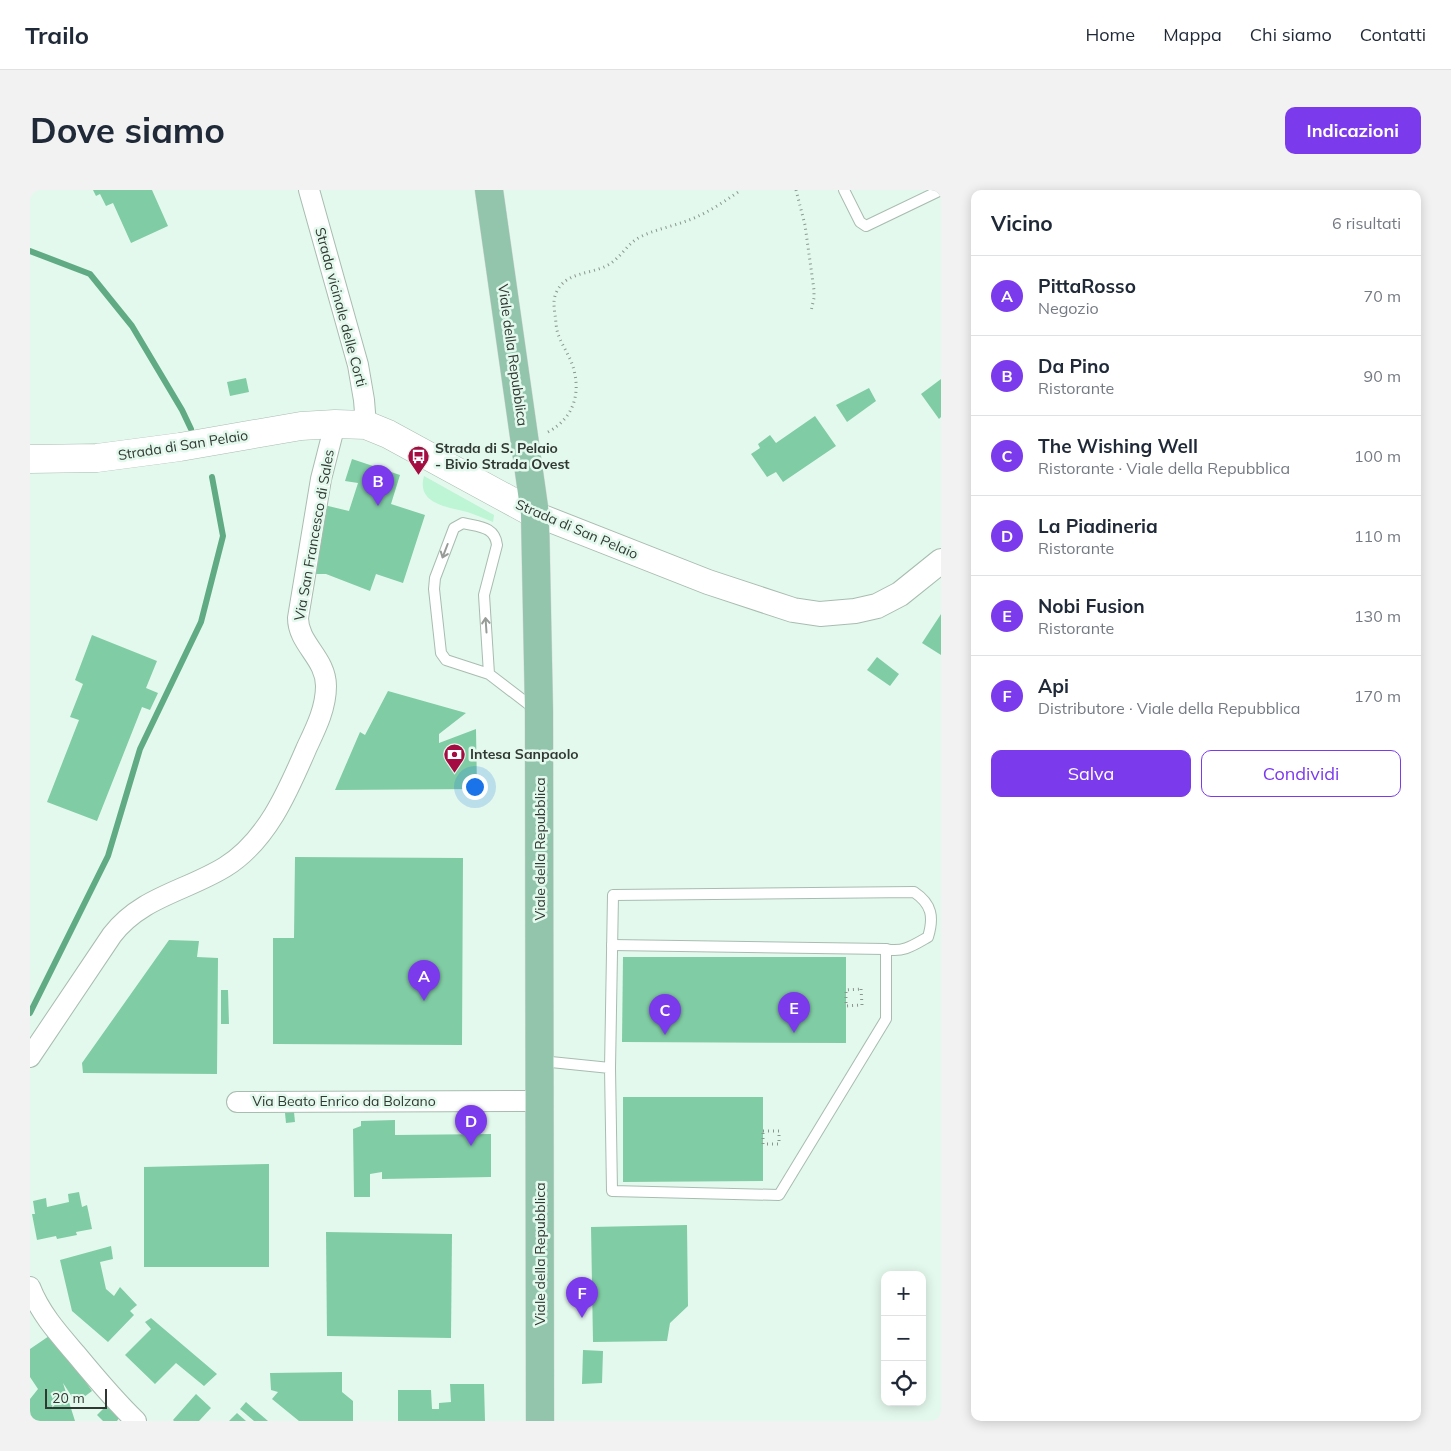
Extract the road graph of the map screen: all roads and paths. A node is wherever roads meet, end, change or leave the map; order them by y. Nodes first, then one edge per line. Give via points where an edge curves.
1 (309, 190) edge
2 (489, 190) edge
3 (741, 190) edge
4 (796, 190) edge
5 (844, 190) edge
6 (941, 190) edge
7 (811, 311) dead end
8 (335, 424) junction
9 (366, 425) junction
10 (548, 432) dead end
11 (30, 459) edge
12 (535, 514) junction
13 (941, 561) edge
14 (489, 674) junction
15 (539, 712) junction
16 (612, 946) junction
17 (886, 949) junction
18 (846, 1006) joint
19 (30, 1057) edge
20 (541, 1061) junction
21 (610, 1068) junction
22 (541, 1101) junction
23 (237, 1102) dead end
24 (763, 1144) joint
25 (30, 1287) edge
26 (136, 1421) edge
27 (540, 1421) edge

1 - 9 street, Strada vicinale delle Corti via 358,365
2 - 12 main road, Viale della Repubblica
3 - 10 path via 705,213 643,235 608,265 579,273 561,285 554,303 557,332 571,361 577,390 576,401 566,419
4 - 7 path via 805,224 814,290
5 - 6 lane via 860,222 866,226
8 - 9 main road, Strada di San Pelaio
8 - 11 main road, Strada di San Pelaio via 301,426 97,458
8 - 19 street, Via San Francesco di Sales via 321,479 298,618 299,631 326,676 326,695 319,720 290,785 262,833 237,858 224,868 158,899 126,919
9 - 12 main road, Strada di San Pelaio
12 - 13 street, Strada di San Pelaio via 708,582 794,610 820,614 877,606 900,594
12 - 15 main road, Viale della Repubblica
14 -> 14 lane via 484,594 497,545 496,537 492,531 463,523 454,528 435,578 442,653 446,660
14 - 15 lane
15 - 20 main road, Viale della Repubblica
16 - 17 lane
16 - 17 lane via 613,895 914,892 923,898 930,912 932,923 928,937 910,948
16 - 21 lane
17 - 21 lane via 886,1019 779,1195 612,1191
18 - 18 path via 846,990 861,989 862,1005
20 - 21 lane
20 - 22 main road, Viale della Repubblica
22 - 23 street, Via Beato Enrico da Bolzano
22 - 27 main road, Viale della Repubblica
24 - 24 path via 763,1131 779,1131 779,1144
25 - 26 street via 46,1318

